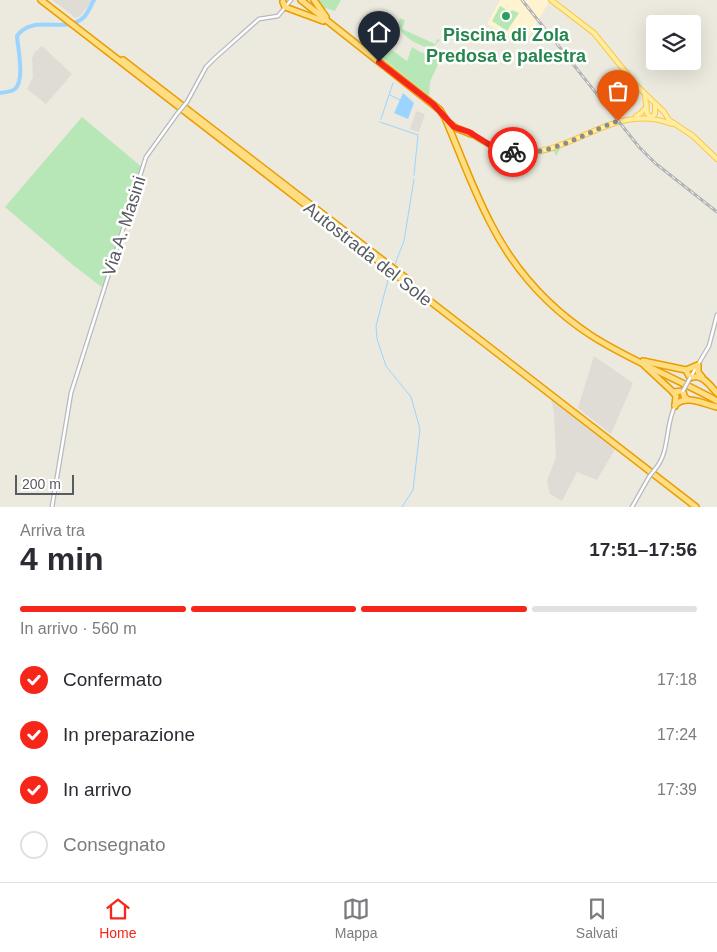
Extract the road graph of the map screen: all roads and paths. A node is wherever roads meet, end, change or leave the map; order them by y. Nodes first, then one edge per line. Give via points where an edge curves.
1 (41, 0) edge
2 (46, 0) edge
3 (301, 0) edge
4 (314, 0) edge
5 (551, 0) edge
6 (290, 1) edge
7 (285, 4) edge
8 (333, 26) junction
9 (83, 31) junction
10 (645, 94) junction
11 (654, 102) junction
12 (647, 106) junction
13 (445, 118) junction
14 (628, 118) junction
15 (651, 118) junction
16 (676, 126) junction
17 (471, 134) junction
18 (458, 148) junction
19 (717, 159) edge
20 (717, 315) edge
21 (638, 360) junction
22 (698, 365) junction
23 (686, 370) junction
24 (702, 377) junction
25 (690, 378) junction
26 (683, 391) junction
27 (674, 392) junction
28 (717, 393) edge
29 (687, 399) junction
30 (717, 401) edge
31 (675, 406) junction
32 (717, 407) edge
33 (52, 507) edge
34 (632, 507) edge
35 (696, 507) edge
36 (700, 507) edge

1 - 9 highway, Autostrada del Sole
2 - 9 highway, Autostrada del Sole
3 - 8 highway
4 - 8 highway
5 - 10 main road via 594,33
6 - 7 highway
7 - 8 highway
7 - 33 street, Via A. Masini, bridge via 278,16 255,22 206,67 187,102 146,157 71,393
8 - 13 highway via 433,104
9 - 35 highway, Autostrada del Sole
9 - 36 highway, Autostrada del Sole
10 - 11 main road
10 - 12 main road
11 - 15 main road via 656,110
11 - 16 main road
12 - 14 main road via 641,114
12 - 15 main road
13 - 17 highway via 454,127
13 - 18 highway
14 - 15 main road
14 - 17 main road via 532,152 502,149
15 - 16 main road
16 - 19 main road via 693,136
17 - 18 highway via 459,134 456,139
18 - 21 highway via 491,224 530,282 575,324
20 - 22 street via 709,346
21 - 23 highway
21 - 27 highway
21 - 30 highway
22 - 23 highway
22 - 24 highway
22 - 25 street
23 - 25 highway
24 - 25 highway
24 - 28 highway
25 - 26 street, bridge
26 - 27 highway
26 - 29 highway
26 - 31 street
27 - 31 highway
29 - 31 highway
29 - 32 highway
31 - 34 street, bridge via 668,422 663,456

